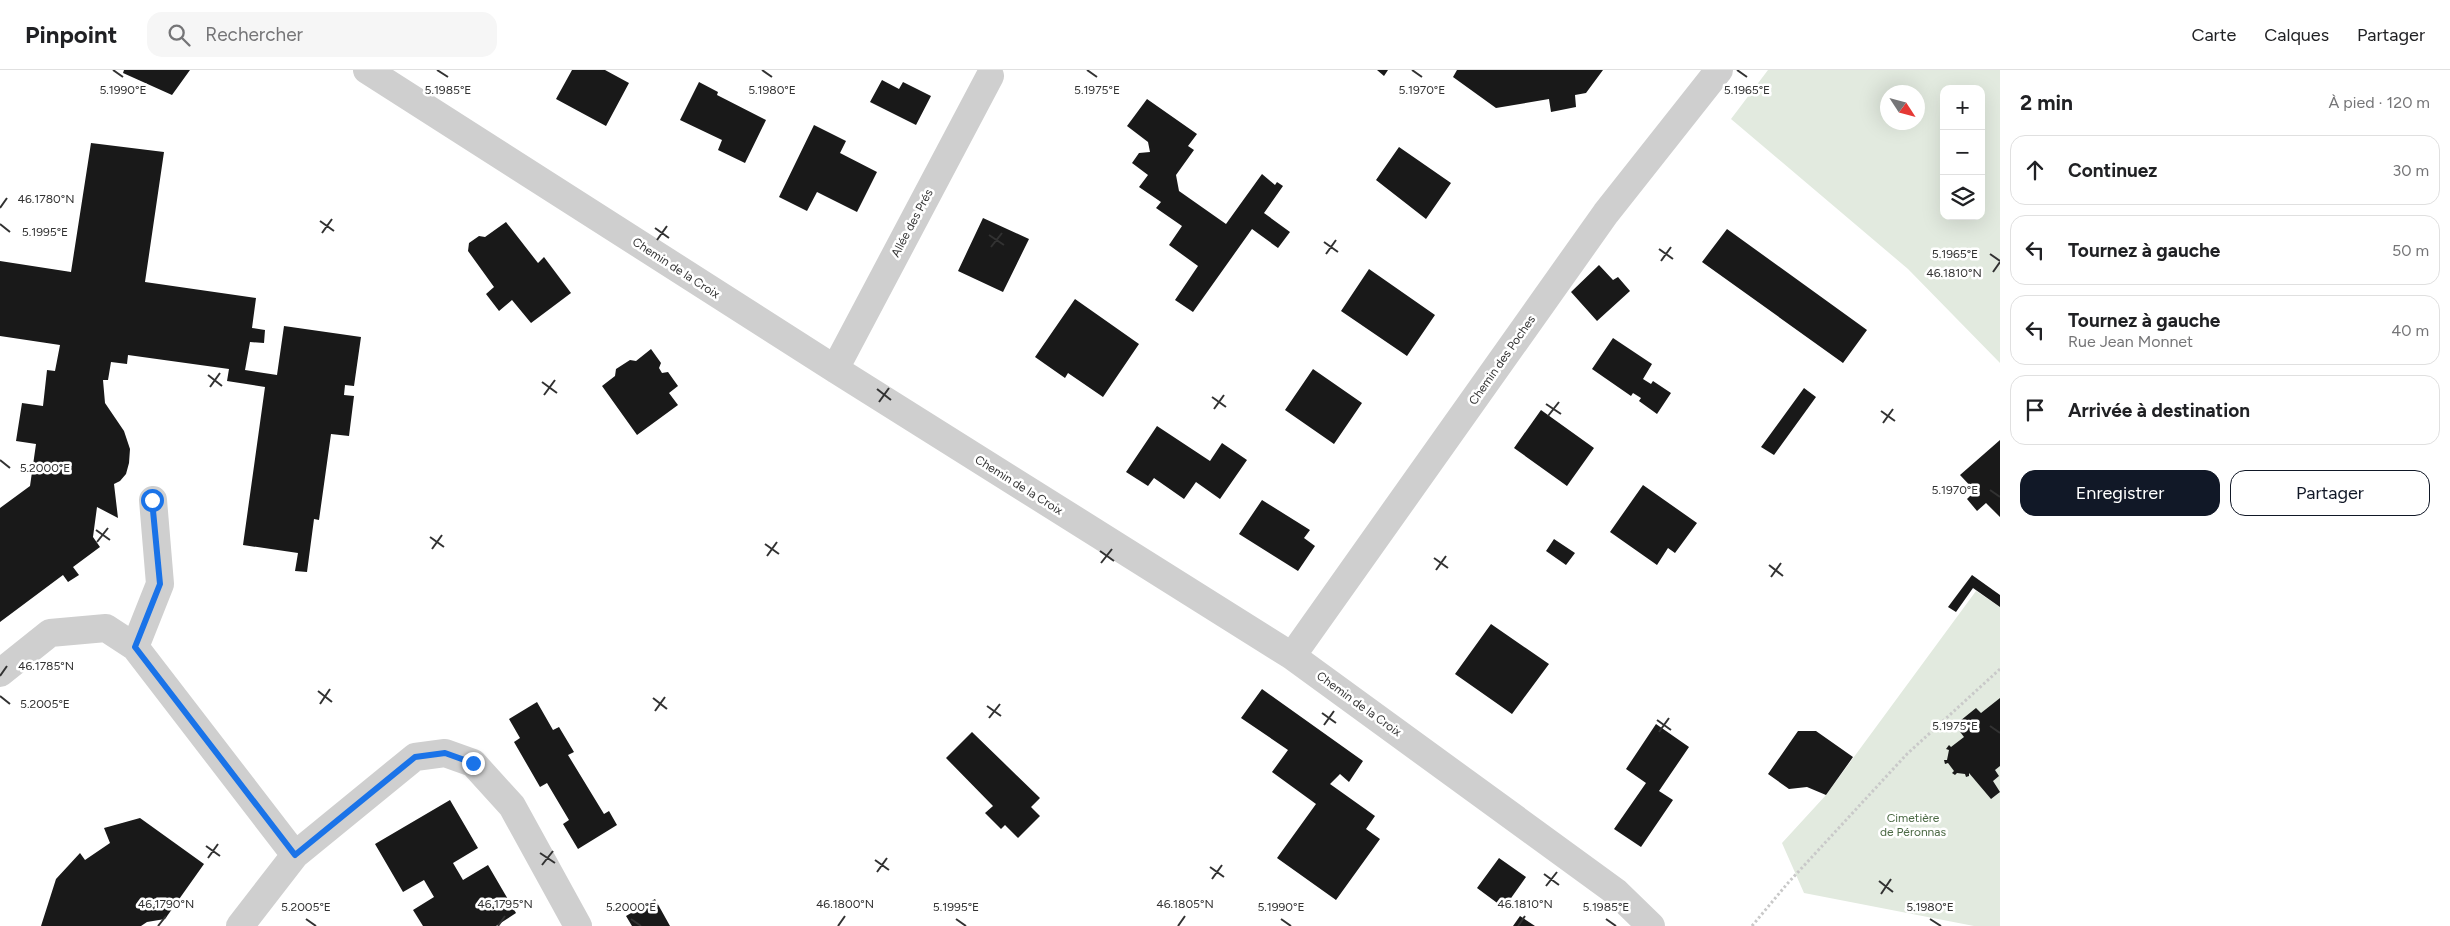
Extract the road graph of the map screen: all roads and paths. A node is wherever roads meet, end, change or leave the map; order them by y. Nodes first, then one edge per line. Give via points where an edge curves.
1 (367, 70) edge
2 (1719, 70) edge
3 (990, 76) dead end
4 (835, 369) junction
5 (152, 500) dead end
6 (135, 647) junction
7 (1292, 656) junction
8 (2000, 669) edge
9 (0, 673) edge
10 (295, 855) junction
11 (240, 926) edge
12 (578, 926) edge
13 (1651, 926) edge
14 (1752, 926) edge

1 - 4 street, Chemin de la Croix
2 - 7 street, Chemin des Poches via 1606,214
3 - 4 street, Allée des Prés
4 - 7 street, Chemin de la Croix
5 - 6 street via 160,584
6 - 9 street via 106,628 50,633
6 - 10 street
7 - 13 street, Chemin de la Croix via 1616,892
8 - 14 path via 1907,754
10 - 11 street
10 - 12 street via 415,757 445,753 473,763 512,806

